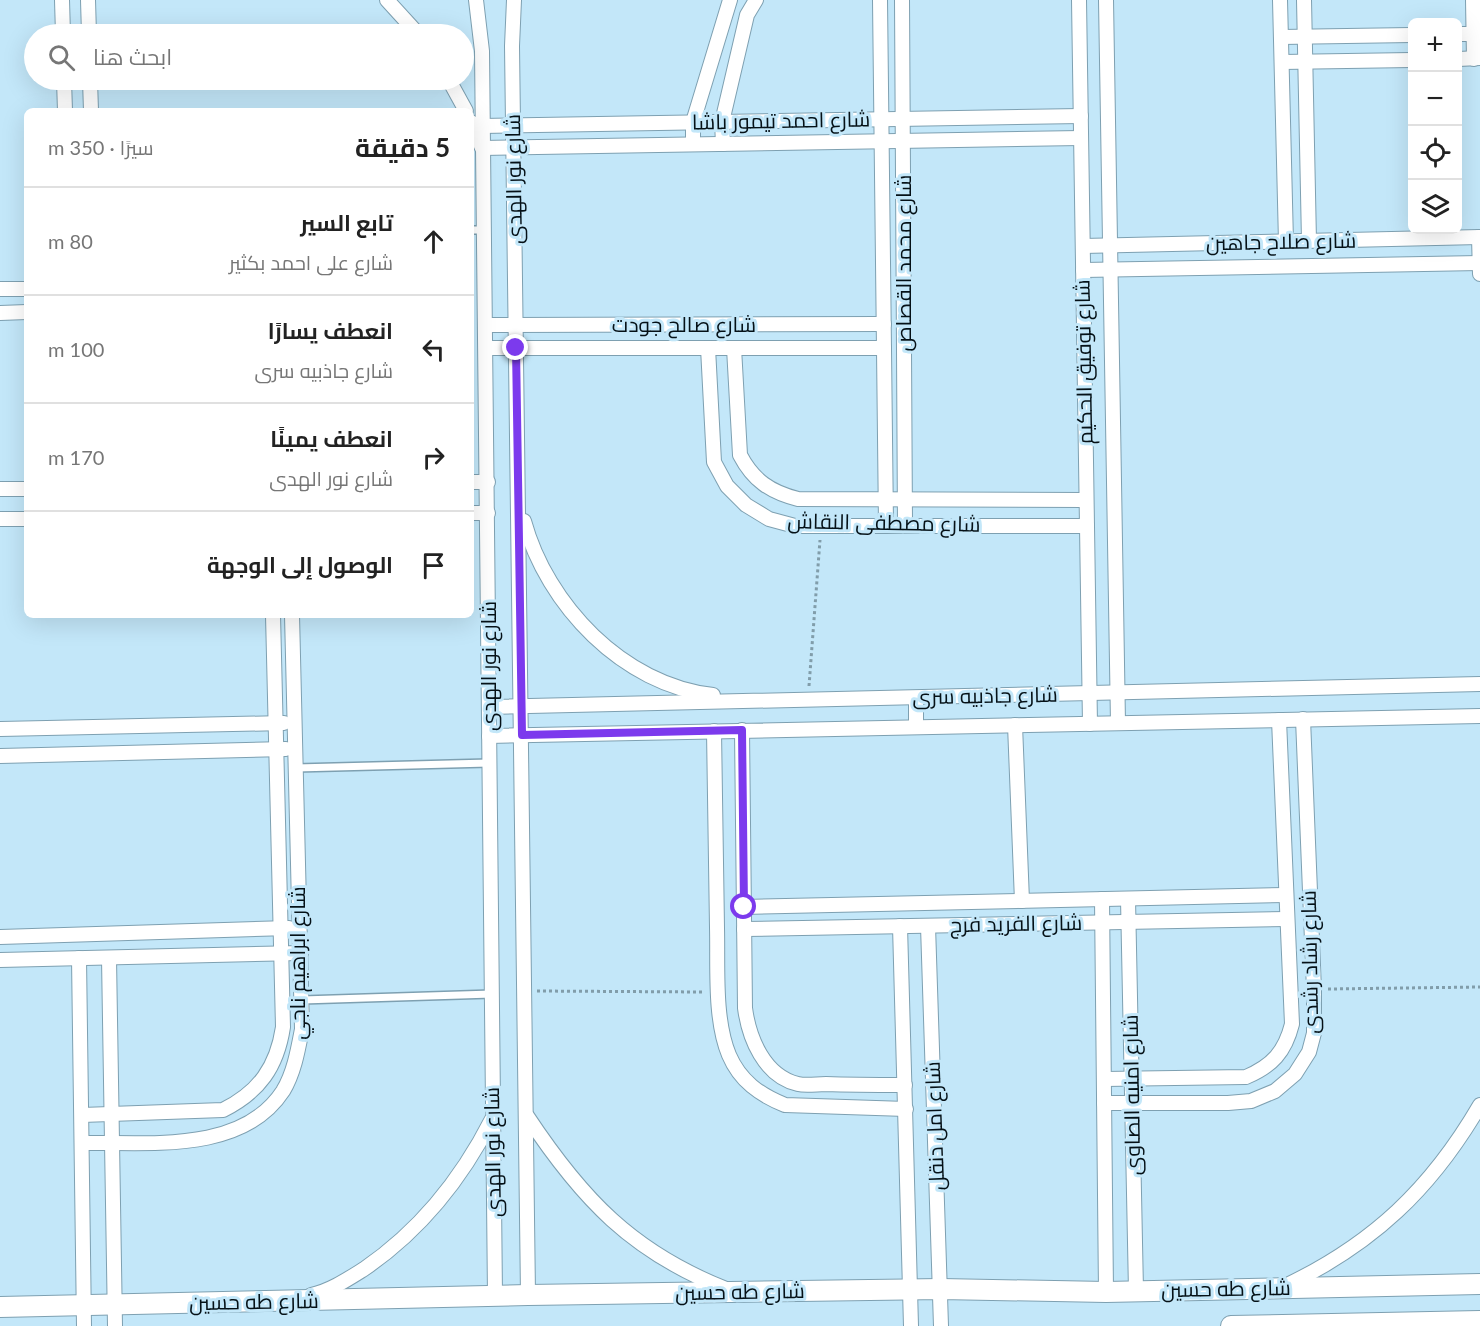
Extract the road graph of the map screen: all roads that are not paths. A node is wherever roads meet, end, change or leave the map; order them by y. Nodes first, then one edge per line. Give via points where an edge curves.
1 (62, 0) edge
2 (88, 0) edge
3 (387, 0) edge
4 (476, 0) edge
5 (514, 0) edge
6 (730, 0) edge
7 (756, 0) edge
8 (880, 0) edge
9 (902, 0) edge
10 (1079, 0) edge
11 (1106, 0) edge
12 (1280, 0) edge
13 (1304, 0) edge
14 (1473, 0) edge
15 (63, 24) edge
16 (88, 24) edge
17 (409, 24) edge
18 (1477, 34) edge
19 (1408, 35) edge
20 (1305, 36) junction
21 (1281, 37) junction
22 (1477, 58) edge
23 (1462, 59) edge
24 (1408, 60) edge
25 (1282, 62) junction
26 (1305, 62) junction
27 (64, 90) edge
28 (90, 90) edge
29 (454, 90) edge
30 (65, 108) edge
31 (91, 108) edge
32 (464, 108) edge
33 (1081, 116) junction
34 (903, 118) junction
35 (881, 119) junction
36 (693, 122) junction
37 (722, 122) junction
38 (477, 124) edge
39 (514, 125) junction
40 (1081, 138) junction
41 (881, 141) junction
42 (903, 141) junction
43 (693, 144) junction
44 (723, 144) junction
45 (514, 147) junction
46 (482, 148) junction
47 (478, 230) edge
48 (1480, 237) edge
49 (1309, 241) junction
50 (1286, 242) junction
51 (1083, 246) junction
52 (1110, 246) junction
53 (1480, 263) edge
54 (1110, 269) junction
55 (1083, 270) junction
56 (1480, 273) edge
57 (0, 289) edge
58 (24, 289) edge
59 (24, 312) edge
60 (0, 313) edge
61 (695, 324) junction
62 (884, 324) junction
63 (485, 325) junction
64 (516, 325) junction
65 (486, 348) junction
66 (516, 348) junction
67 (702, 348) junction
68 (734, 348) junction
69 (884, 348) junction
70 (748, 470) junction
71 (474, 482) edge
72 (488, 482) junction
73 (727, 486) junction
74 (0, 489) edge
75 (24, 489) edge
76 (886, 499) junction
77 (905, 499) junction
78 (1086, 500) junction
79 (519, 501) junction
80 (474, 513) edge
81 (488, 513) junction
82 (0, 519) edge
83 (24, 519) edge
84 (886, 525) junction
85 (905, 525) junction
86 (1087, 526) junction
87 (273, 618) edge
88 (292, 618) edge
89 (1480, 684) edge
90 (1118, 693) junction
91 (1089, 694) junction
92 (916, 698) junction
93 (748, 699) junction
94 (522, 706) junction
95 (489, 707) junction
96 (1480, 716) edge
97 (1303, 719) junction
98 (1279, 720) junction
99 (276, 723) junction
100 (295, 723) junction
101 (1118, 723) junction
102 (1090, 724) junction
103 (1015, 725) junction
104 (916, 727) junction
105 (0, 729) edge
106 (742, 730) junction
107 (714, 731) junction
108 (522, 735) junction
109 (489, 736) junction
110 (276, 749) junction
111 (296, 749) junction
112 (0, 756) edge
113 (489, 763) junction
114 (296, 768) junction
115 (1286, 895) junction
116 (1102, 899) junction
117 (1128, 899) junction
118 (1022, 901) junction
119 (744, 907) junction
120 (1287, 919) junction
121 (1102, 922) junction
122 (1129, 922) junction
123 (900, 926) junction
124 (928, 926) junction
125 (300, 927) junction
126 (280, 928) junction
127 (744, 929) junction
128 (0, 937) edge
129 (301, 953) junction
130 (281, 954) junction
131 (80, 958) junction
132 (109, 958) junction
133 (0, 960) edge
134 (1290, 990) junction
135 (1314, 990) junction
136 (492, 994) junction
137 (302, 1000) junction
138 (754, 1046) junction
139 (729, 1054) junction
140 (1104, 1079) junction
141 (1132, 1079) junction
142 (905, 1085) junction
143 (1132, 1102) junction
144 (1104, 1103) junction
145 (1480, 1105) edge
146 (906, 1109) junction
147 (82, 1115) junction
148 (111, 1115) junction
149 (527, 1116) junction
150 (493, 1117) junction
151 (82, 1143) junction
152 (111, 1143) junction
153 (1480, 1284) edge
154 (1280, 1288) junction
155 (941, 1289) junction
156 (911, 1291) junction
157 (733, 1292) junction
158 (1106, 1292) junction
159 (1136, 1292) junction
160 (528, 1295) junction
161 (495, 1296) junction
162 (286, 1301) junction
163 (115, 1305) junction
164 (83, 1306) junction
165 (0, 1307) edge
166 (1480, 1321) edge
167 (84, 1326) edge
168 (115, 1326) edge
169 (911, 1326) edge
170 (941, 1326) edge
171 (1231, 1326) edge

1 - 15 street
2 - 16 street
3 - 17 street
4 - 38 street, شارع نور الهدى via 481,35
5 - 39 street, شارع نور الهدى
6 - 36 street
7 - 37 street via 747,15
8 - 35 street, شارع محمد القصاص
9 - 34 street, شارع محمد القصاص
10 - 33 street, شارع توفيق الحكيم
11 - 52 street, شارع توفيق الحكيم
12 - 21 street
13 - 20 street
14 - 18 street
18 - 22 street
19 - 20 street
20 - 21 street
20 - 26 street
21 - 25 street
22 - 23 street
24 - 26 street
25 - 26 street
25 - 50 street
26 - 49 street
27 - 30 street
28 - 31 street
29 - 32 street
33 - 34 street, شارع احمد تيمور باشا
33 - 40 street, شارع توفيق الحكيم
34 - 35 street, شارع احمد تيمور باشا
34 - 42 street, شارع محمد القصاص
35 - 37 street, شارع احمد تيمور باشا
35 - 41 street, شارع محمد القصاص
36 - 37 street, شارع احمد تيمور باشا
36 - 39 street, شارع احمد تيمور باشا
36 - 43 street
37 - 44 street
38 - 39 street, شارع احمد تيمور باشا
38 - 46 street, شارع نور الهدى
39 - 45 street, شارع نور الهدى
40 - 42 street, شارع احمد تيمور باشا
40 - 51 street, شارع توفيق الحكيم
41 - 42 street, شارع احمد تيمور باشا
41 - 44 street, شارع احمد تيمور باشا
41 - 62 street, شارع محمد القصاص
42 - 77 street, شارع محمد القصاص
43 - 44 street, شارع احمد تيمور باشا
43 - 45 street, شارع احمد تيمور باشا
45 - 46 street, شارع احمد تيمور باشا
45 - 64 street, شارع نور الهدى
46 - 47 street, شارع نور الهدى
47 - 63 street, شارع نور الهدى
48 - 49 street, شارع صلاح جاهين
48 - 53 street
49 - 50 street, شارع صلاح جاهين
50 - 52 street, شارع صلاح جاهين
51 - 52 street, شارع صلاح جاهين
51 - 55 street, شارع توفيق الحكيم
52 - 54 street, شارع توفيق الحكيم
53 - 54 street, شارع صلاح جاهين
53 - 56 street
54 - 55 street, شارع صلاح جاهين
54 - 90 street, شارع توفيق الحكيم
55 - 78 street, شارع توفيق الحكيم
57 - 58 street
59 - 60 street
61 - 62 street, شارع صالح جودت
61 - 64 street, شارع صالح جودت
61 - 67 street, شارع مصطفى النقاش
62 - 69 street, شارع محمد القصاص
63 - 64 street, شارع صالح جودت
63 - 65 street, شارع نور الهدى
64 - 66 street, شارع نور الهدى
65 - 66 street, شارع صالح جودت
65 - 72 street, شارع نور الهدى
66 - 67 street, شارع صالح جودت
66 - 79 street, شارع نور الهدى
67 - 68 street, شارع صالح جودت
67 - 73 street, شارع مصطفى النقاش via 714,462
68 - 69 street, شارع صالح جودت
68 - 70 street via 740,455
69 - 76 street, شارع محمد القصاص
70 - 73 street
70 - 76 street, شارع مصطفى النقاش via 778,494 798,499
71 - 72 street
72 - 81 street, شارع نور الهدى
73 - 84 street, شارع مصطفى النقاش via 746,505 769,519 795,526
74 - 75 street
76 - 77 street, شارع مصطفى النقاش
76 - 84 street, شارع محمد القصاص
77 - 78 street, شارع مصطفى النقاش
77 - 85 street, شارع محمد القصاص
78 - 86 street, شارع توفيق الحكيم
79 - 93 street via 530,541 547,578 570,612 598,641 632,665 668,683 707,695
79 - 94 street, شارع نور الهدى
80 - 81 street
81 - 95 street, شارع نور الهدى
82 - 83 street
84 - 85 street, شارع مصطفى النقاش
85 - 86 street, شارع مصطفى النقاش
86 - 91 street, شارع توفيق الحكيم
87 - 99 street, شارع ابراهيم ناجي
88 - 100 street, شارع ابراهيم ناجي
89 - 90 street, شارع جاذبيه سرى
90 - 91 street, شارع جاذبيه سرى
90 - 101 street, شارع توفيق الحكيم
91 - 92 street, شارع جاذبيه سرى
91 - 102 street, شارع توفيق الحكيم
92 - 93 street, شارع جاذبيه سرى
92 - 104 street
93 - 94 street, شارع جاذبيه سرى
94 - 95 street, شارع جاذبيه سرى
94 - 108 street, شارع نور الهدى
95 - 109 street, شارع نور الهدى
96 - 97 street, شارع جاذبيه سرى
97 - 98 street, شارع جاذبيه سرى
97 - 135 street, شارع رشاد رشدى
98 - 101 street, شارع جاذبيه سرى
98 - 115 street, شارع رشاد رشدى
99 - 100 street
99 - 105 street
99 - 110 street, شارع ابراهيم ناجي
100 - 111 street, شارع ابراهيم ناجي
101 - 102 street, شارع جاذبيه سرى
102 - 103 street, شارع جاذبيه سرى
103 - 104 street, شارع جاذبيه سرى
103 - 118 street
104 - 106 street, شارع جاذبيه سرى
106 - 107 street, شارع جاذبيه سرى
106 - 119 street
107 - 108 street, شارع جاذبيه سرى
107 - 139 street via 718,992
108 - 109 street, شارع جاذبيه سرى
108 - 149 street, شارع نور الهدى
109 - 113 street, شارع نور الهدى
110 - 111 street
110 - 112 street
110 - 126 street, شارع ابراهيم ناجي
111 - 114 street, شارع ابراهيم ناجي
113 - 114 lane
113 - 136 street, شارع نور الهدى
114 - 125 street, شارع ابراهيم ناجي
115 - 117 street, شارع الفريد فرج
115 - 120 street, شارع رشاد رشدى
116 - 117 street, شارع الفريد فرج
116 - 118 street, شارع الفريد فرج
116 - 121 street, شارع امنيه الصاوى
117 - 122 street, شارع امنيه الصاوى
118 - 119 street, شارع الفريد فرج
119 - 127 street
120 - 122 street, شارع الفريد فرج
120 - 134 street, شارع رشاد رشدى
121 - 122 street, شارع الفريد فرج
121 - 124 street, شارع الفريد فرج
121 - 140 street, شارع امنيه الصاوى
122 - 141 street, شارع امنيه الصاوى
123 - 124 street, شارع الفريد فرج
123 - 127 street, شارع الفريد فرج
123 - 142 street, شارع امل دنقل
124 - 155 street, شارع امل دنقل
125 - 126 street
125 - 129 street, شارع ابراهيم ناجي
126 - 128 street
126 - 130 street, شارع ابراهيم ناجي
127 - 138 street via 745,1008
129 - 130 street
129 - 137 street, شارع ابراهيم ناجي
130 - 132 street
130 - 148 street, شارع ابراهيم ناجي via 280,1048 272,1069 259,1086 223,1110
131 - 132 street
131 - 133 street
131 - 147 street
132 - 148 street
134 - 135 street
134 - 141 street, شارع رشاد رشدى via 1292,1024 1287,1042 1263,1070 1227,1079
135 - 143 street, شارع رشاد رشدى via 1314,1033 1309,1052 1295,1074 1275,1091 1240,1102
136 - 137 lane
136 - 150 street, شارع نور الهدى
137 - 152 street, شارع ابراهيم ناجي via 302,1029 292,1071 283,1090 255,1121 210,1139
138 - 139 street
138 - 142 street via 765,1062 797,1084
139 - 146 street via 751,1086 785,1105
140 - 141 street, شارع رشاد رشدى
140 - 144 street, شارع امنيه الصاوى
141 - 143 street, شارع امنيه الصاوى
142 - 146 street, شارع امل دنقل
143 - 144 street, شارع رشاد رشدى
143 - 159 street, شارع امنيه الصاوى
144 - 158 street, شارع امنيه الصاوى
145 - 154 street via 1449,1155 1391,1219 1338,1258
146 - 156 street, شارع امل دنقل
147 - 148 street, شارع ابراهيم ناجي
147 - 151 street
148 - 152 street
149 - 157 street via 558,1163 595,1205 638,1242 684,1273
149 - 160 street, شارع نور الهدى
150 - 161 street, شارع نور الهدى
150 - 162 street via 457,1180 410,1233 352,1277 321,1293
151 - 152 street, شارع ابراهيم ناجي
151 - 164 street
152 - 163 street
153 - 154 street, شارع طه حسين
154 - 159 street, شارع طه حسين
155 - 156 street, شارع طه حسين
155 - 158 street, شارع طه حسين
155 - 170 street, شارع امل دنقل
156 - 157 street, شارع طه حسين
156 - 169 street, شارع امل دنقل
157 - 160 street, شارع طه حسين
158 - 159 street, شارع طه حسين
160 - 161 street, شارع طه حسين
161 - 162 street, شارع طه حسين
162 - 163 street, شارع طه حسين
163 - 164 street, شارع طه حسين
163 - 168 street
164 - 165 street, شارع طه حسين
164 - 167 street
166 - 171 street, شارع طه حسين

